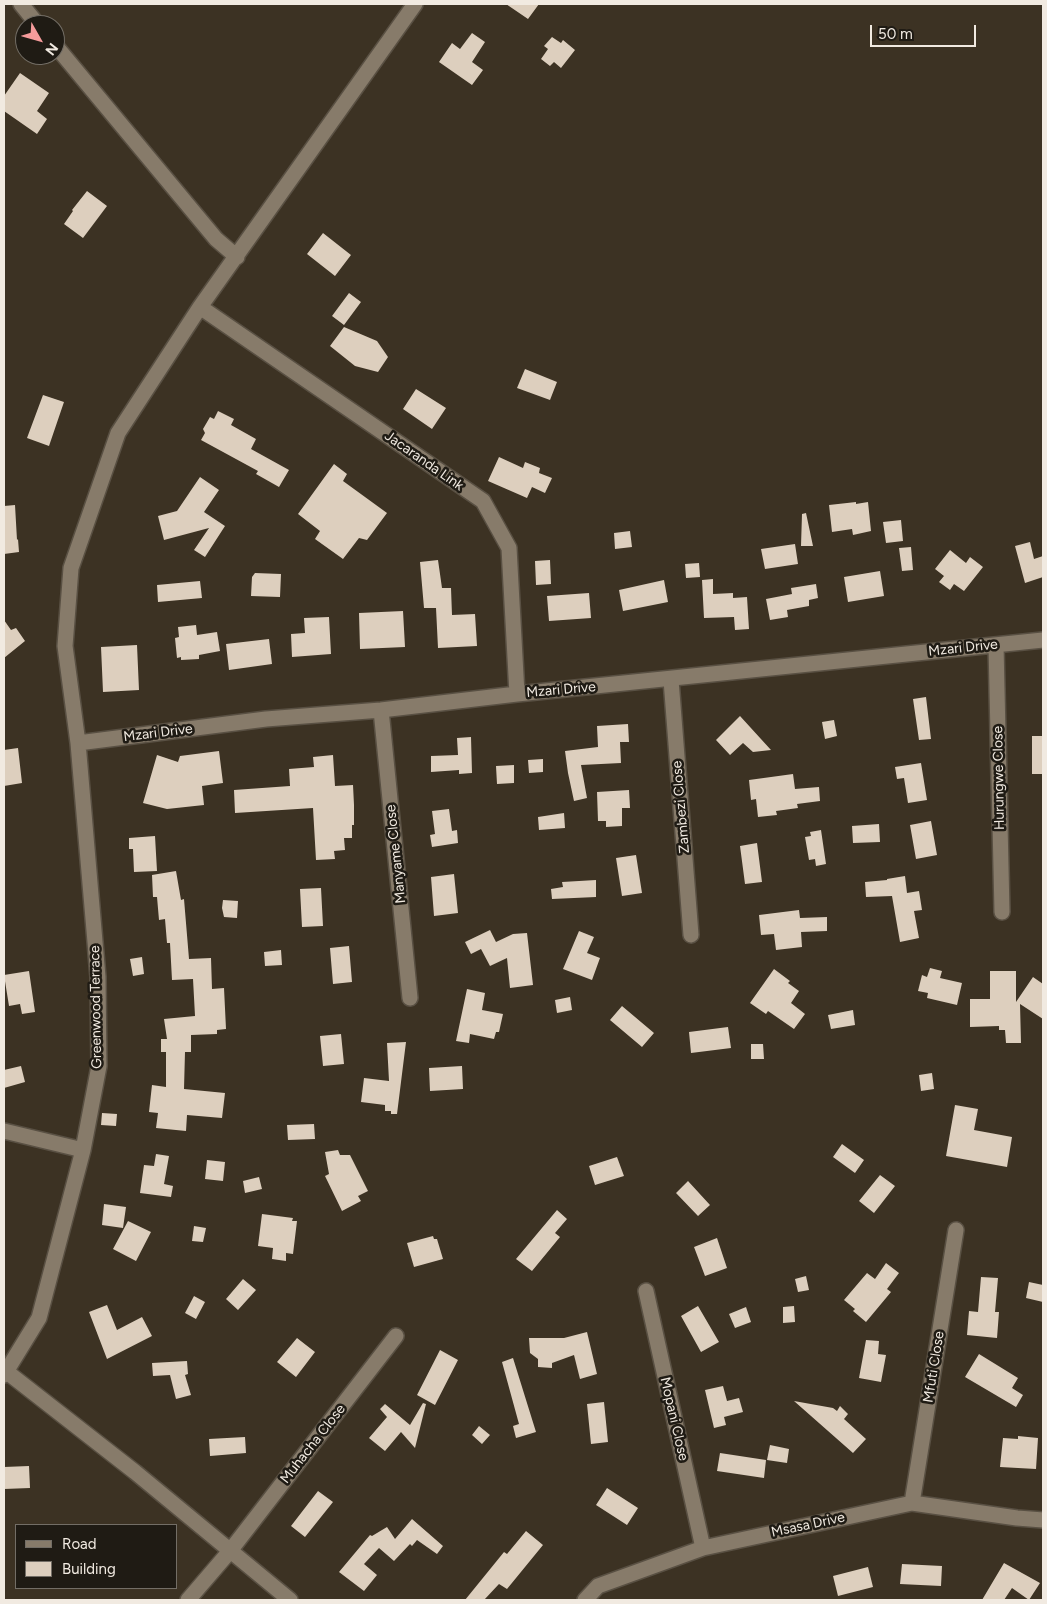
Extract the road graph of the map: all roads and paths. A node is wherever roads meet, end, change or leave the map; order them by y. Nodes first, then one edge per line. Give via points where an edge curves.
1 (21, 4) edge
2 (415, 4) edge
3 (30, 15) edge
4 (65, 57) edge
5 (237, 256) junction
6 (200, 307) junction
7 (1043, 640) edge
8 (996, 645) junction
9 (671, 680) junction
10 (517, 694) junction
11 (381, 710) junction
12 (78, 743) junction
13 (1002, 912) dead end
14 (691, 935) dead end
15 (410, 998) dead end
16 (4, 1131) edge
17 (83, 1150) junction
18 (956, 1230) dead end
19 (646, 1291) dead end
20 (396, 1336) dead end
21 (5, 1374) edge
22 (912, 1503) junction
23 (1043, 1520) edge
24 (703, 1548) junction
25 (230, 1552) junction
26 (188, 1600) edge
27 (290, 1600) edge
28 (585, 1600) edge

1 - 3 street
2 - 5 street, Greenwood Terrace
4 - 5 street via 216,240
5 - 6 street, Greenwood Terrace
6 - 10 street, Jacaranda Link via 483,501 509,548
6 - 12 street, Greenwood Terrace via 118,433 71,568 65,646
7 - 8 street, Mzari Drive
8 - 9 street, Mzari Drive
8 - 13 street, Hurungwe Close
9 - 10 street, Mzari Drive
9 - 14 street, Zambezi Close
10 - 11 street, Mzari Drive
11 - 12 street, Mzari Drive via 266,719
11 - 15 street, Manyame Close
12 - 17 street, Greenwood Terrace via 98,977 99,1066
16 - 17 street
17 - 21 street, Greenwood Terrace via 39,1318
18 - 22 street, Mfuti Close
19 - 24 street, Mopani Close
20 - 25 street, Muhacha Close
21 - 25 street via 135,1472
22 - 23 street, Msasa Drive
22 - 24 street, Msasa Drive
24 - 28 street, Msasa Drive via 598,1586
25 - 26 street, Muhacha Close
25 - 27 street

